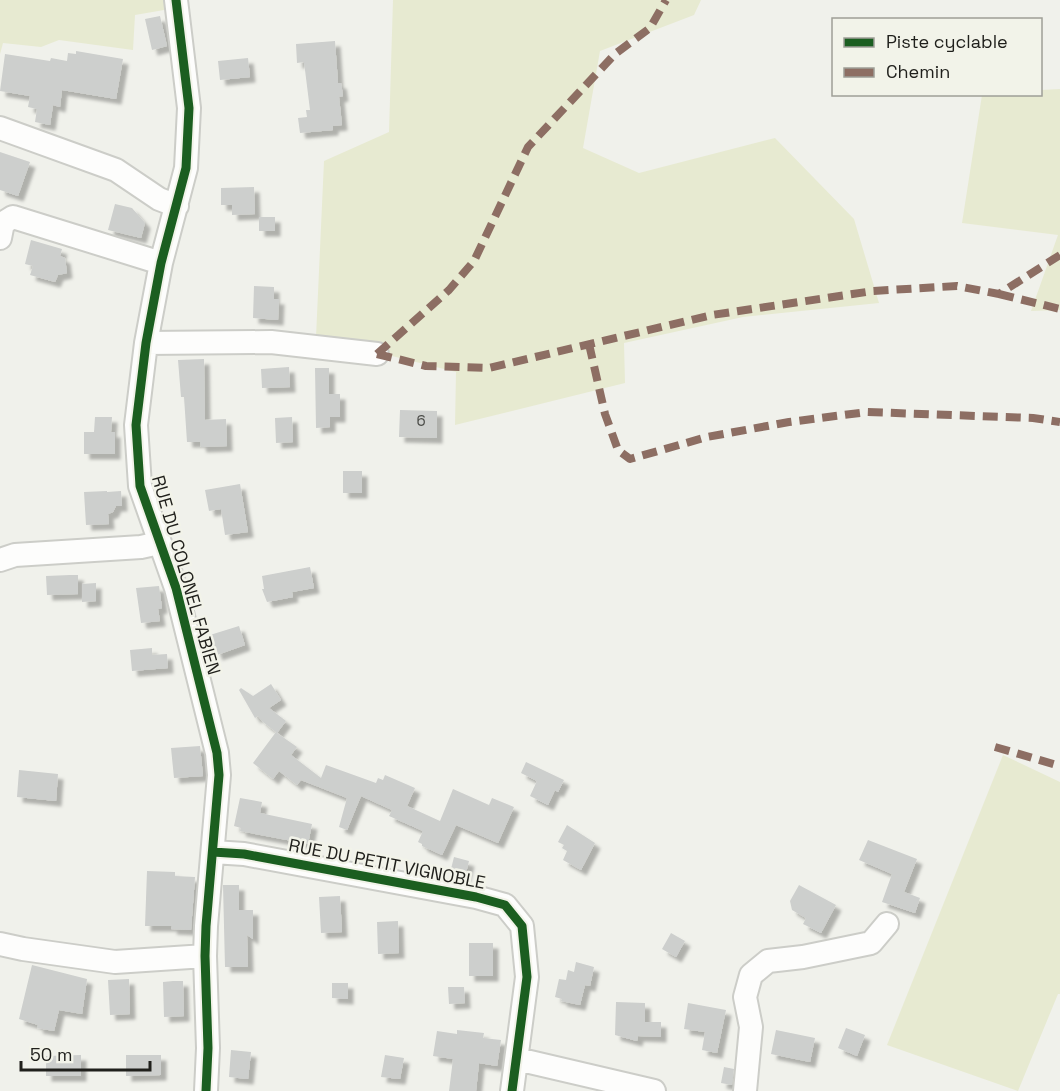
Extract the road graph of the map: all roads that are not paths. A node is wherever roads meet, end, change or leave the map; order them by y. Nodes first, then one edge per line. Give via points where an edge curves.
1 (176, 0) edge
2 (0, 128) edge
3 (177, 206) junction
4 (0, 238) edge
5 (161, 263) junction
6 (146, 343) junction
7 (377, 354) dead end
8 (159, 543) junction
9 (0, 560) edge
10 (213, 852) junction
11 (887, 924) dead end
12 (0, 944) edge
13 (205, 956) junction
14 (517, 1059) junction
15 (206, 1091) edge
16 (512, 1091) edge
17 (654, 1091) edge
18 (745, 1091) edge

1 - 3 street, RUE DU COLONEL FABIEN via 189,108 186,168
2 - 3 street via 116,170 159,199
3 - 5 street, RUE DU COLONEL FABIEN
4 - 5 street via 3,223 13,217
5 - 6 street, RUE DU COLONEL FABIEN
6 - 7 street via 271,342
6 - 8 street, RUE DU COLONEL FABIEN via 136,425 141,486
8 - 9 street via 15,555
8 - 10 street, RUE DU COLONEL FABIEN via 176,588 217,753
10 - 13 street, RUE DU COLONEL FABIEN
10 - 14 street, RUE DU PETIT VIGNOBLE via 244,854 505,905 522,926 527,977
11 - 18 street via 871,943 768,962 751,975 745,997 751,1027
12 - 13 street via 115,962
13 - 15 street, RUE DU COLONEL FABIEN
14 - 16 street, RUE DU PETIT VIGNOBLE
14 - 17 street

